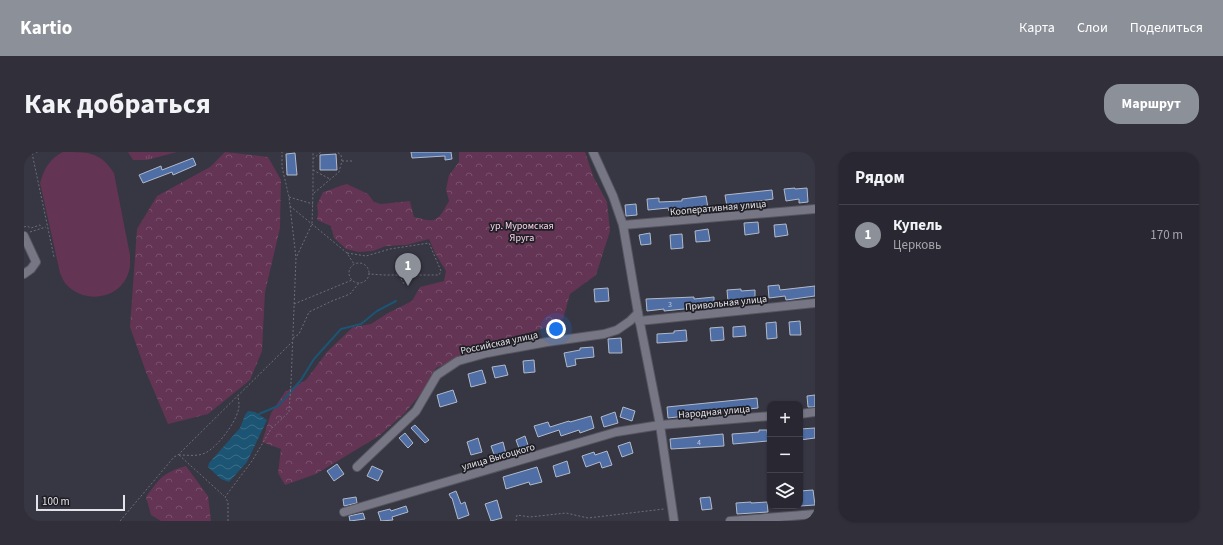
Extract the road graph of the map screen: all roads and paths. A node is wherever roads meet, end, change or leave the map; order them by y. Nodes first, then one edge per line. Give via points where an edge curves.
1 (38, 152) edge
2 (282, 152) edge
3 (312, 152) edge
4 (321, 152) edge
5 (337, 152) edge
6 (593, 152) edge
7 (32, 153) junction
8 (24, 155) edge
9 (313, 160) junction
10 (342, 161) junction
11 (352, 161) dead end
12 (313, 169) junction
13 (330, 179) junction
14 (313, 193) junction
15 (289, 196) junction
16 (313, 204) junction
17 (290, 206) junction
18 (815, 209) edge
19 (312, 224) junction
20 (623, 225) junction
21 (47, 226) junction
22 (24, 227) edge
23 (41, 228) junction
24 (27, 234) edge
25 (347, 253) junction
26 (54, 257) dead end
27 (296, 258) junction
28 (354, 264) junction
29 (24, 274) edge
30 (369, 274) junction
31 (399, 275) junction
32 (352, 280) junction
33 (359, 283) junction
34 (404, 284) dead end
35 (815, 303) edge
36 (294, 304) junction
37 (639, 317) junction
38 (292, 338) junction
39 (292, 342) junction
40 (238, 395) junction
41 (815, 412) edge
42 (803, 414) edge
43 (767, 416) edge
44 (660, 426) junction
45 (178, 455) junction
46 (357, 467) dead end
47 (225, 496) junction
48 (672, 508) junction
49 (344, 512) dead end
50 (815, 514) edge
51 (120, 521) edge
52 (228, 521) edge
53 (516, 521) edge
54 (674, 521) edge
55 (730, 521) edge

1 - 7 path
2 - 15 path via 282,167
3 - 9 path
4 - 9 path
5 - 10 path via 341,155
6 - 20 street
7 - 8 path
7 - 21 path
9 - 12 path
10 - 11 path
10 - 13 path via 339,172
12 - 13 path
12 - 14 path
13 - 14 path
14 - 16 path
15 - 16 path
15 - 17 path
16 - 19 path
17 - 19 path
17 - 27 path
18 - 20 street, Кооперативная улица
19 - 25 path
19 - 27 path
20 - 37 street
21 - 23 path
21 - 26 path
22 - 23 path
23 - 24 path
24 - 29 street via 36,262
25 - 28 path
25 - 31 path via 366,256 390,249 429,243 441,271 439,275
27 - 36 path
28 - 30 path via 364,265 368,268
28 - 32 path via 349,273
30 - 31 path
30 - 33 path via 364,282
31 - 34 path
32 - 33 path
32 - 36 path
33 - 38 path via 350,294 309,312 299,334
35 - 37 street, Привольная улица
36 - 38 path
37 - 44 street
37 - 46 street, Российская улица via 617,330 604,334 510,349 458,361 437,375 416,411
38 - 39 path
39 - 40 path
39 - 47 path via 289,412 271,429 252,461
40 - 45 path
40 - 45 path via 236,416 217,444 206,453 196,456
41 - 42 street
43 - 44 street, Народная улица
44 - 48 street
44 - 49 street, улица Высоцкого via 616,432
45 - 47 path
45 - 51 path
47 - 52 path via 228,502
48 - 53 path via 588,518 566,513 530,517 517,515
48 - 54 street
50 - 55 street

